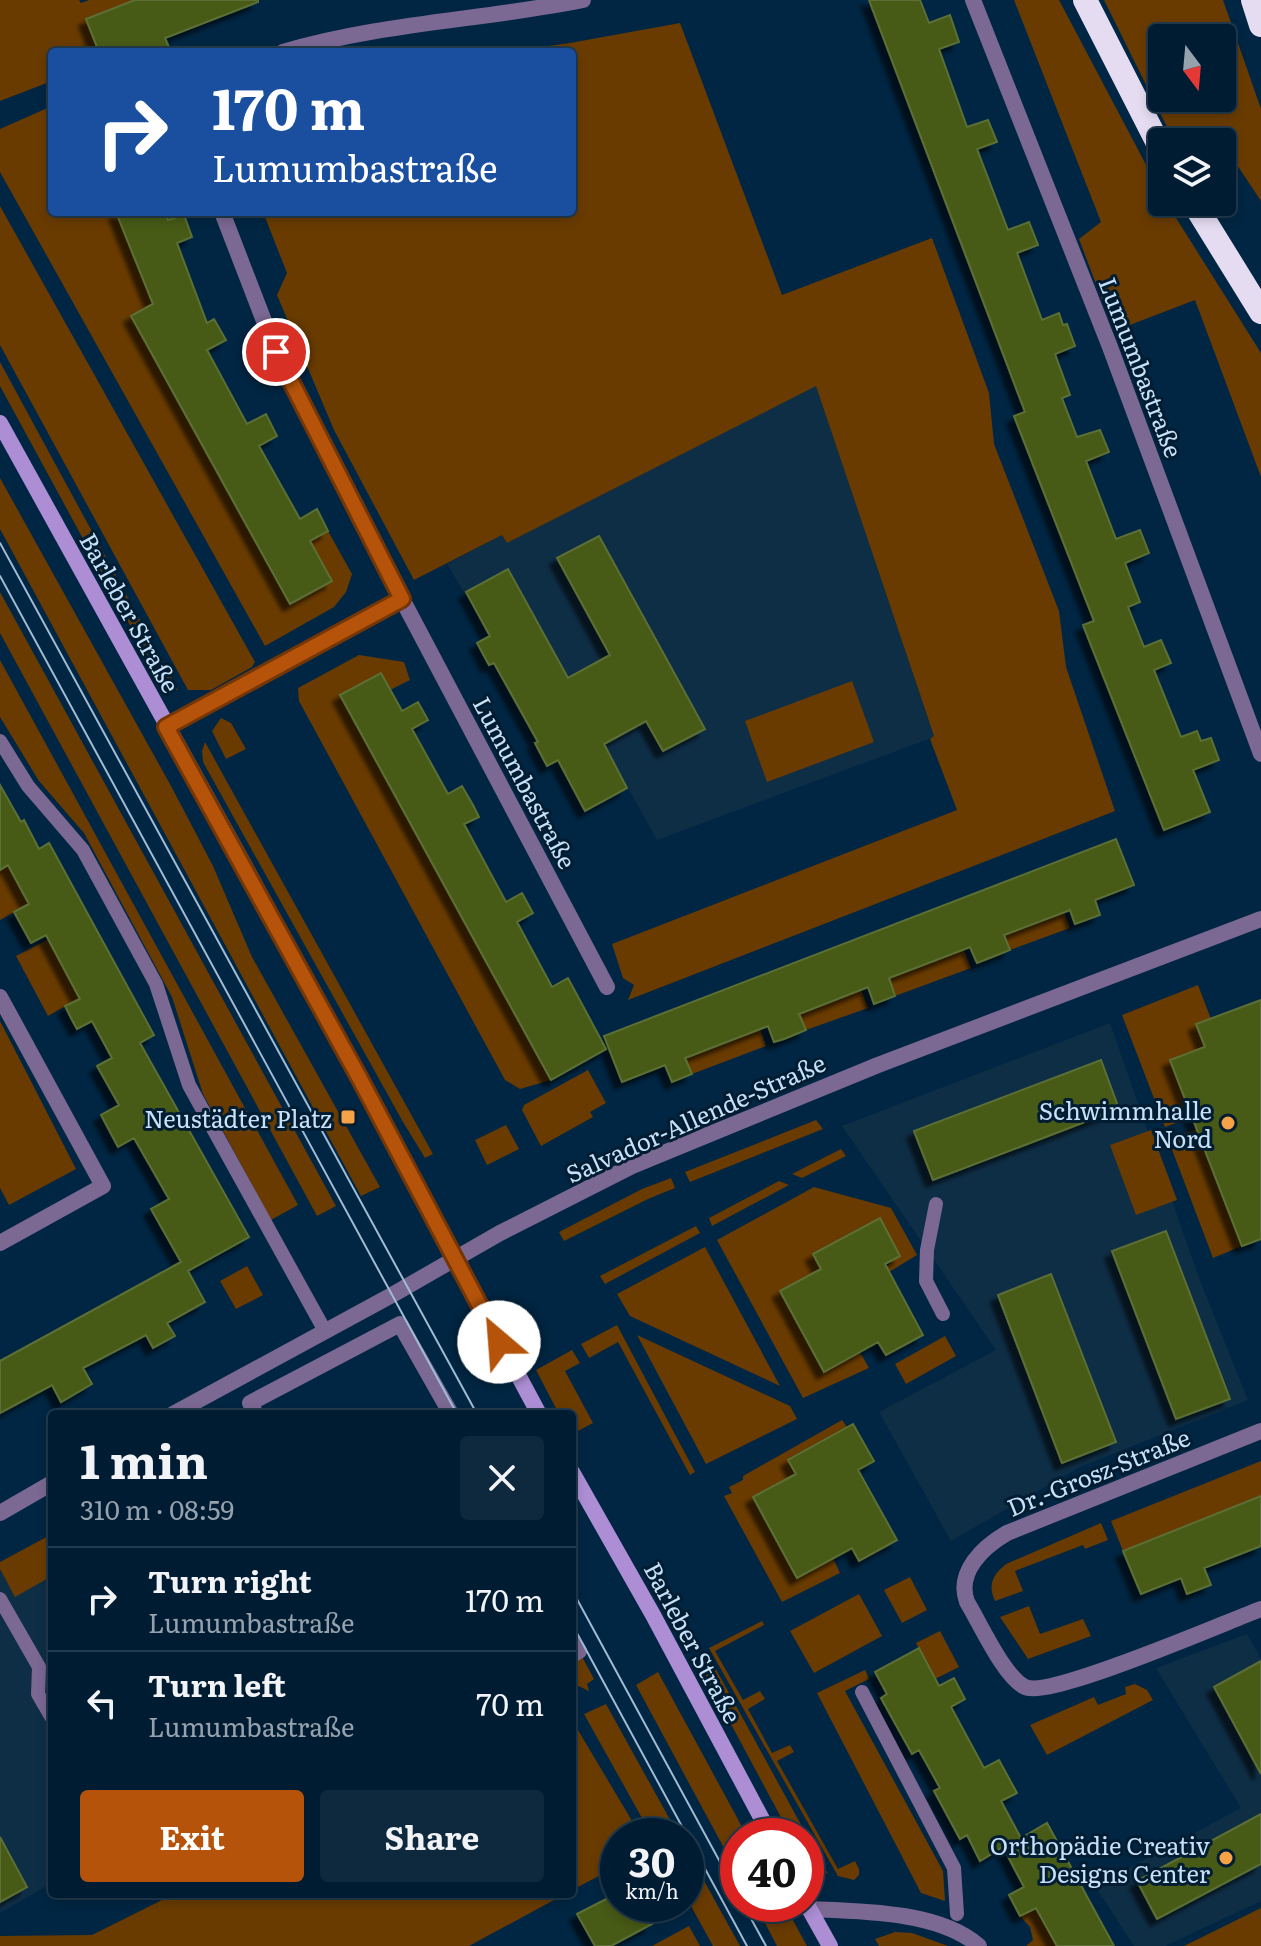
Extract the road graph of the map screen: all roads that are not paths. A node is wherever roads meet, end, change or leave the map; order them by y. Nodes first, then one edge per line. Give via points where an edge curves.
1 (583, 0) edge
2 (973, 0) edge
3 (1085, 0) edge
4 (1253, 0) edge
5 (1261, 25) edge
6 (300, 48) edge
7 (1150, 128) edge
8 (224, 216) edge
9 (1202, 216) edge
10 (1261, 312) edge
11 (0, 423) edge
12 (402, 599) junction
13 (166, 727) junction
14 (0, 741) edge
15 (1261, 754) edge
16 (1261, 919) edge
17 (607, 987) dead end
18 (0, 997) edge
19 (936, 1204) dead end
20 (0, 1243) edge
21 (457, 1258) junction
22 (943, 1314) dead end
23 (325, 1331) junction
24 (180, 1410) edge
25 (254, 1410) edge
26 (449, 1410) edge
27 (537, 1410) edge
28 (1261, 1431) edge
29 (576, 1479) edge
30 (48, 1485) edge
31 (0, 1513) edge
32 (0, 1599) edge
33 (1261, 1609) edge
34 (862, 1692) dead end
35 (48, 1711) edge
36 (761, 1818) edge
37 (824, 1908) edge
38 (957, 1914) dead end
39 (817, 1922) edge
40 (830, 1946) edge
41 (979, 1946) edge

1 - 6 street
2 - 15 street, Lumumbastraße via 1110,347
3 - 7 highway
4 - 5 highway
8 - 12 street, Lumumbastraße via 276,352
9 - 10 highway
11 - 13 street, Barleber Straße
12 - 13 street
12 - 17 street, Lumumbastraße
13 - 21 street, Barleber Straße
14 - 23 lane via 20,776 90,863 156,984 189,1085
16 - 21 street, Salvador-Allende-Straße via 697,1137
18 - 20 street via 103,1186
19 - 22 lane via 926,1281
21 - 23 street, Salvador-Allende-Straße
21 - 27 street, Barleber Straße
23 - 24 street, Salvador-Allende-Straße
25 - 26 street via 250,1403 400,1324
28 - 33 street, Dr.-Grosz-Straße via 1007,1533 977,1556 964,1590 1008,1670 1033,1690 1122,1663
29 - 36 street, Barleber Straße
30 - 31 street
32 - 35 lane via 39,1667 38,1694
34 - 38 lane via 954,1868
37 - 41 street via 918,1919
39 - 40 street

